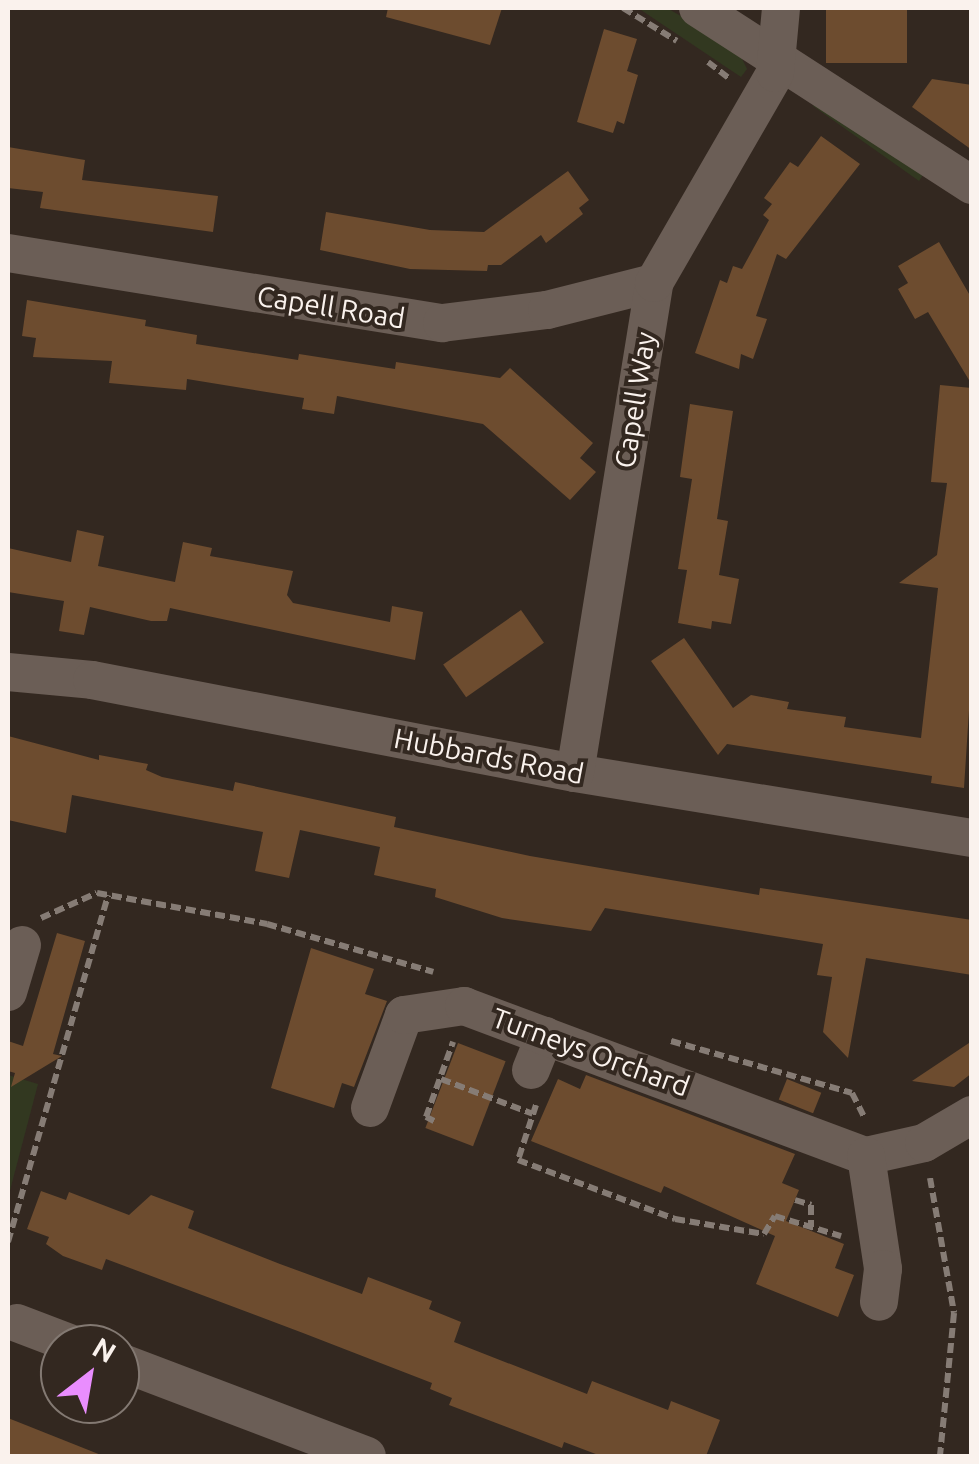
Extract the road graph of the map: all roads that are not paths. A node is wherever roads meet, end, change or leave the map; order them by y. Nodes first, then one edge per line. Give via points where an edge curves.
1 (698, 8) edge
2 (782, 8) edge
3 (778, 56) junction
4 (972, 185) edge
5 (8, 254) edge
6 (654, 283) junction
7 (8, 672) edge
8 (575, 773) junction
9 (972, 838) edge
10 (22, 945) dead end
11 (8, 992) edge
12 (370, 1108) dead end
13 (972, 1115) edge
14 (866, 1156) junction
15 (879, 1302) dead end
16 (17, 1323) dead end
17 (40, 1332) edge
18 (140, 1370) edge
19 (367, 1456) edge

1 - 3 street
2 - 3 street, Capell Way
3 - 4 street
3 - 6 street, Capell Way
5 - 6 street, Capell Road via 442,323 546,310
6 - 8 street, Capell Way
7 - 8 street, Hubbards Road via 92,680
8 - 9 street, Hubbards Road
10 - 11 street
12 - 14 street, Turneys Orchard via 404,1015 464,1006 538,1070
13 - 14 street via 924,1142
14 - 15 street
16 - 17 street
18 - 19 street

